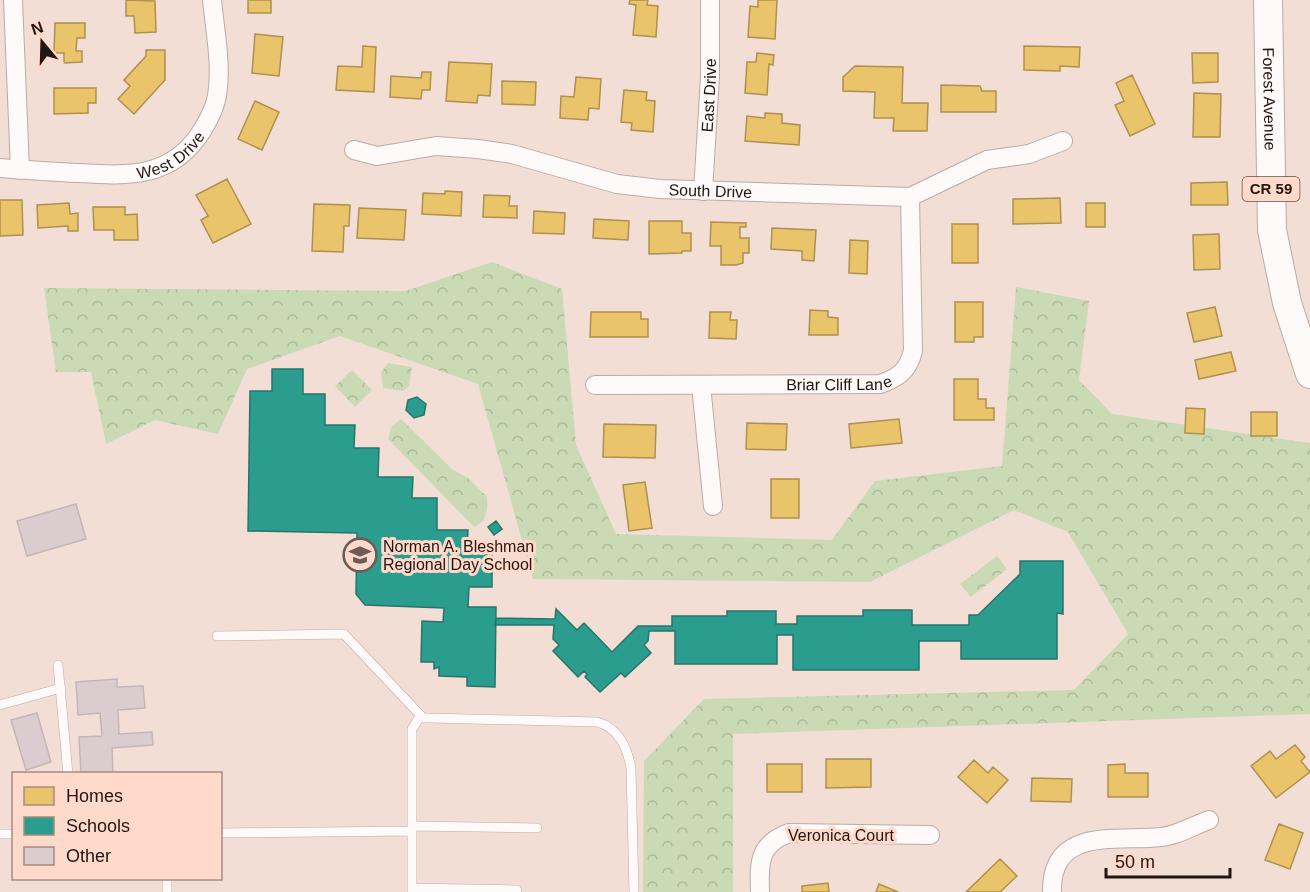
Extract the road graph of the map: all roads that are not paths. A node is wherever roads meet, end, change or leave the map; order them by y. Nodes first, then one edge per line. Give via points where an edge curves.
1 (14, 0) edge
2 (212, 0) edge
3 (710, 0) edge
4 (1268, 0) edge
5 (1063, 141) dead end
6 (354, 150) dead end
7 (0, 168) edge
8 (20, 170) junction
9 (703, 192) junction
10 (910, 197) junction
11 (1310, 374) edge
12 (595, 385) dead end
13 (701, 386) junction
14 (713, 506) dead end
15 (217, 636) dead end
16 (58, 665) dead end
17 (61, 688) junction
18 (0, 705) edge
19 (423, 718) junction
20 (68, 772) edge
21 (1209, 820) dead end
22 (537, 828) dead end
23 (412, 829) junction
24 (222, 832) edge
25 (930, 835) dead end
26 (412, 890) edge
27 (517, 890) dead end
28 (634, 892) edge
29 (760, 892) edge
30 (1052, 892) edge

1 - 8 street
2 - 8 street, West Drive via 219,79 216,99 210,118 185,151 154,170 134,175
3 - 9 street, East Drive
4 - 11 main road, Forest Avenue / CR 59 via 1272,230 1287,303
5 - 10 street, South Drive via 1029,154 987,160
6 - 9 street, South Drive via 376,156 436,146 478,149 512,154 616,184
7 - 8 street, West Drive
9 - 10 street, South Drive
10 - 13 street, Briar Cliff Lane via 913,351 904,372 880,384
12 - 13 street, Briar Cliff Lane
13 - 14 street
15 - 19 lane via 344,634
16 - 17 lane
17 - 18 lane
17 - 20 lane
19 - 23 lane via 412,729
19 - 28 lane via 597,722 614,730 628,752 631,768
21 - 30 street via 1164,837 1078,844 1064,853 1054,867
22 - 23 lane
23 - 24 lane
23 - 26 lane
25 - 29 street, Veronica Court via 789,833 769,844 763,855 759,866
26 - 27 lane

